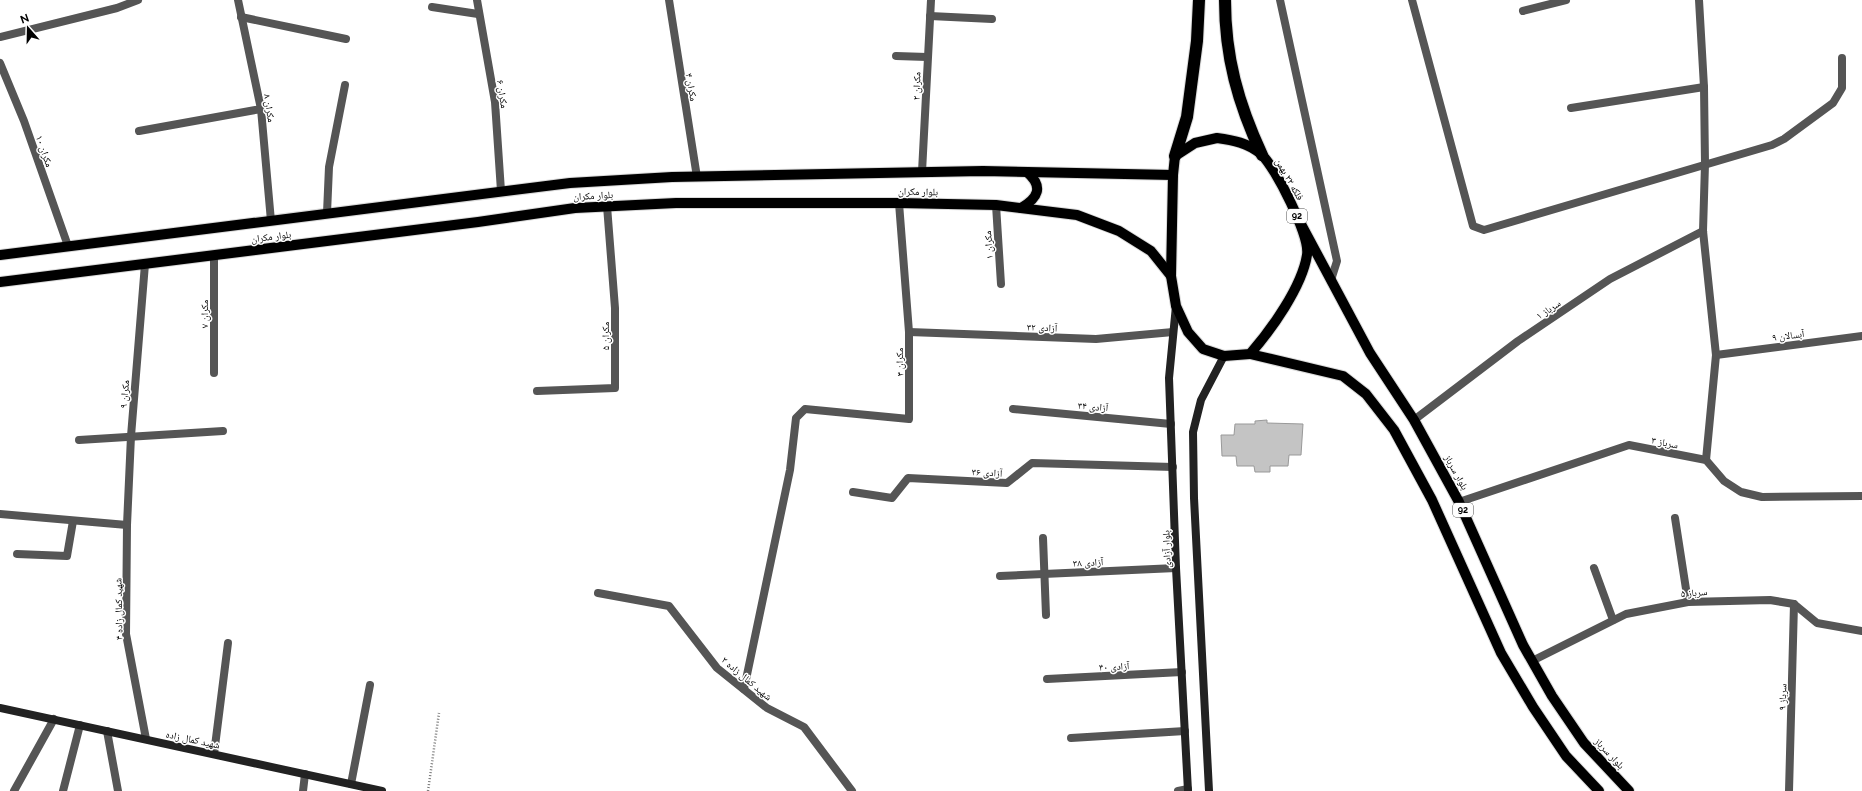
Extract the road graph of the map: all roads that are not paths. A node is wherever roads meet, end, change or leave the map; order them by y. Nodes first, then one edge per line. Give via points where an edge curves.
1 (138, 0) edge
2 (238, 0) edge
3 (477, 0) edge
4 (669, 0) edge
5 (932, 0) edge
6 (1199, 0) edge
7 (1280, 0) edge
8 (1412, 0) edge
9 (1566, 0) edge
10 (1699, 0) edge
11 (1227, 2) edge
12 (432, 6) dead end
13 (1523, 11) dead end
14 (478, 14) junction
15 (930, 16) junction
16 (241, 17) junction
17 (992, 20) dead end
18 (0, 37) edge
19 (346, 39) dead end
20 (896, 56) dead end
21 (927, 57) junction
22 (1842, 58) dead end
23 (0, 63) edge
24 (345, 85) dead end
25 (1704, 87) junction
26 (1571, 108) dead end
27 (261, 109) junction
28 (139, 131) dead end
29 (1262, 155) junction
30 (1175, 156) junction
31 (1705, 164) junction
32 (922, 172) junction
33 (1027, 172) junction
34 (1173, 174) junction
35 (697, 177) junction
36 (501, 192) junction
37 (899, 202) junction
38 (996, 205) junction
39 (607, 206) junction
40 (1021, 208) junction
41 (327, 213) junction
42 (271, 220) junction
43 (1301, 224) junction
44 (1703, 230) junction
45 (68, 246) junction
46 (0, 255) edge
47 (214, 255) junction
48 (145, 264) junction
49 (1171, 276) junction
50 (1331, 280) junction
51 (0, 282) edge
52 (1001, 284) dead end
53 (1176, 306) junction
54 (910, 332) junction
55 (1173, 332) junction
56 (1862, 336) edge
57 (1250, 354) junction
58 (1716, 355) junction
59 (1224, 356) junction
60 (214, 373) dead end
61 (537, 391) dead end
62 (1013, 409) dead end
63 (1414, 420) junction
64 (1171, 424) junction
65 (223, 431) dead end
66 (131, 436) junction
67 (79, 440) dead end
68 (1706, 460) junction
69 (1173, 467) junction
70 (853, 492) dead end
71 (1862, 496) edge
72 (1460, 502) junction
73 (0, 514) edge
74 (1675, 518) dead end
75 (73, 521) junction
76 (127, 525) junction
77 (1043, 538) dead end
78 (17, 554) dead end
79 (1176, 568) junction
80 (1594, 568) dead end
81 (1046, 574) junction
82 (1000, 576) dead end
83 (598, 593) dead end
84 (1688, 602) junction
85 (1794, 604) junction
86 (1046, 615) dead end
87 (1613, 620) junction
88 (1862, 631) edge
89 (228, 643) dead end
90 (1532, 661) junction
91 (1182, 672) junction
92 (1047, 679) dead end
93 (370, 685) dead end
94 (744, 689) junction
95 (0, 708) edge
96 (54, 719) junction
97 (80, 725) junction
98 (107, 731) junction
99 (1185, 731) junction
100 (1071, 738) dead end
101 (146, 739) junction
102 (214, 754) junction
103 (306, 774) junction
104 (351, 784) junction
105 (1188, 790) edge
106 (14, 791) edge
107 (62, 791) edge
108 (118, 791) edge
109 (303, 791) edge
110 (382, 791) edge
111 (852, 791) edge
112 (1178, 791) edge
113 (1209, 791) edge
114 (1599, 791) edge
115 (1629, 791) edge
116 (1789, 791) edge

1 - 18 street via 117,8
2 - 16 street, مکران ۸
3 - 14 street, مکران ۶
4 - 35 street, مکران ۴
5 - 15 street, مکران ۲
6 - 30 highway, 92 via 1197,41 1187,117
7 - 50 street via 1337,261
8 - 31 street via 1473,226 1484,230
9 - 13 street
10 - 25 street
11 - 29 highway, 92 via 1226,39 1233,79 1246,121
12 - 14 street
14 - 36 street, مکران ۶ via 495,102
15 - 17 street
15 - 21 street, مکران ۲
16 - 19 street
16 - 27 street, مکران ۸
20 - 21 street
21 - 32 street, مکران ۲
22 - 31 street via 1842,88 1833,103 1772,145
23 - 45 street, مکران ۱۰ via 24,121
24 - 41 street via 329,167
25 - 26 street
25 - 31 street
27 - 28 street
27 - 42 street, مکران ۸
29 - 30 main road, فلکه ۲۲ بهمن / 92 via 1239,141 1217,138 1196,143
29 - 43 main road, فلکه ۲۲ بهمن / 92 via 1277,177
30 - 34 main road, 92
31 - 44 street
32 - 33 main road, بلوار مکران
32 - 35 main road, بلوار مکران
33 - 34 main road, بلوار مکران
33 - 40 main road via 1038,186 1037,194
34 - 49 main road, 92
35 - 36 main road, بلوار مکران via 570,183
36 - 41 main road, بلوار مکران
37 - 38 main road, بلوار مکران
37 - 39 main road, بلوار مکران via 676,203
37 - 54 street, مکران ۳
38 - 40 main road, بلوار مکران
38 - 52 street, مکران ۱
39 - 47 main road, بلوار مکران
39 - 61 street, مکران ۵ via 614,308 615,388
40 - 49 main road, بلوار مکران via 1077,215 1119,231 1151,251
41 - 42 main road, بلوار مکران
42 - 45 main road, بلوار مکران
43 - 50 main road, بلوار سرباز / 92
43 - 57 main road, فلکه ۲۲ بهمن / 92 via 1307,254 1302,276 1264,338
44 - 58 street
44 - 63 street, سرباز ۱ via 1610,279 1518,342
45 - 46 main road, بلوار مکران
47 - 48 main road, بلوار مکران
47 - 60 street, مکران ۷
48 - 51 main road, بلوار مکران
48 - 66 street, مکران ۹
49 - 53 main road, 92
50 - 63 main road, بلوار سرباز / 92 via 1370,353
53 - 55 main road, بلوار آزادی
53 - 59 main road, 92 via 1188,332 1203,349
54 - 55 street, آزادی ۳۲ via 1096,339
54 - 94 street, مکران ۳ via 909,419 805,409 796,418 790,470
55 - 64 main road, بلوار آزادی
56 - 58 street, آبسالان ۹
57 - 59 main road, 92
57 - 114 main road, 92 via 1343,376 1366,394 1394,430 1432,500 1501,653 1533,708 1566,756
58 - 68 street
59 - 113 main road via 1201,400 1193,432
62 - 64 street, آزادی ۳۴
63 - 72 main road, بلوار سرباز / 92
64 - 69 main road, بلوار آزادی
65 - 66 street
66 - 67 street
66 - 76 street, مکران ۹
68 - 71 street via 1724,481 1741,492 1762,497
68 - 72 street, سرباز ۳ via 1629,445
69 - 70 street, آزادی ۳۶ via 1032,463 1007,483 908,478 892,498
69 - 79 main road, بلوار آزادی
72 - 90 main road, بلوار سرباز / 92
73 - 75 street
74 - 84 street
75 - 76 street
75 - 78 street via 67,556
76 - 101 street, شهید کمال زاده ۴ via 126,634
77 - 81 street
79 - 81 street, آزادی ۳۸
79 - 91 main road, بلوار آزادی
80 - 87 street
81 - 82 street, آزادی ۳۸
81 - 86 street
83 - 94 street, شهید کمال زاده ۲ via 669,606 717,668
84 - 85 street, سرباز ۵ via 1770,600
84 - 87 street, سرباز ۵ via 1626,614
85 - 88 street via 1817,623
85 - 116 street, سرباز ۹
87 - 90 street, سرباز ۵
89 - 102 street
90 - 115 main road, بلوار سرباز / 92 via 1584,743
91 - 92 street, آزادی ۴۰
91 - 99 main road, بلوار آزادی
93 - 104 street
94 - 111 street, شهید کمال زاده ۲ via 767,708 804,727
95 - 96 main road, شهید کمال زاده
96 - 97 main road, شهید کمال زاده
96 - 106 street
97 - 98 main road, شهید کمال زاده
97 - 107 street
98 - 101 main road, شهید کمال زاده
98 - 108 street
99 - 100 street
99 - 105 main road, بلوار آزادی
101 - 102 main road, شهید کمال زاده
102 - 103 main road, شهید کمال زاده
103 - 104 main road, شهید کمال زاده
103 - 109 street
104 - 110 main road, شهید کمال زاده
105 - 112 street

